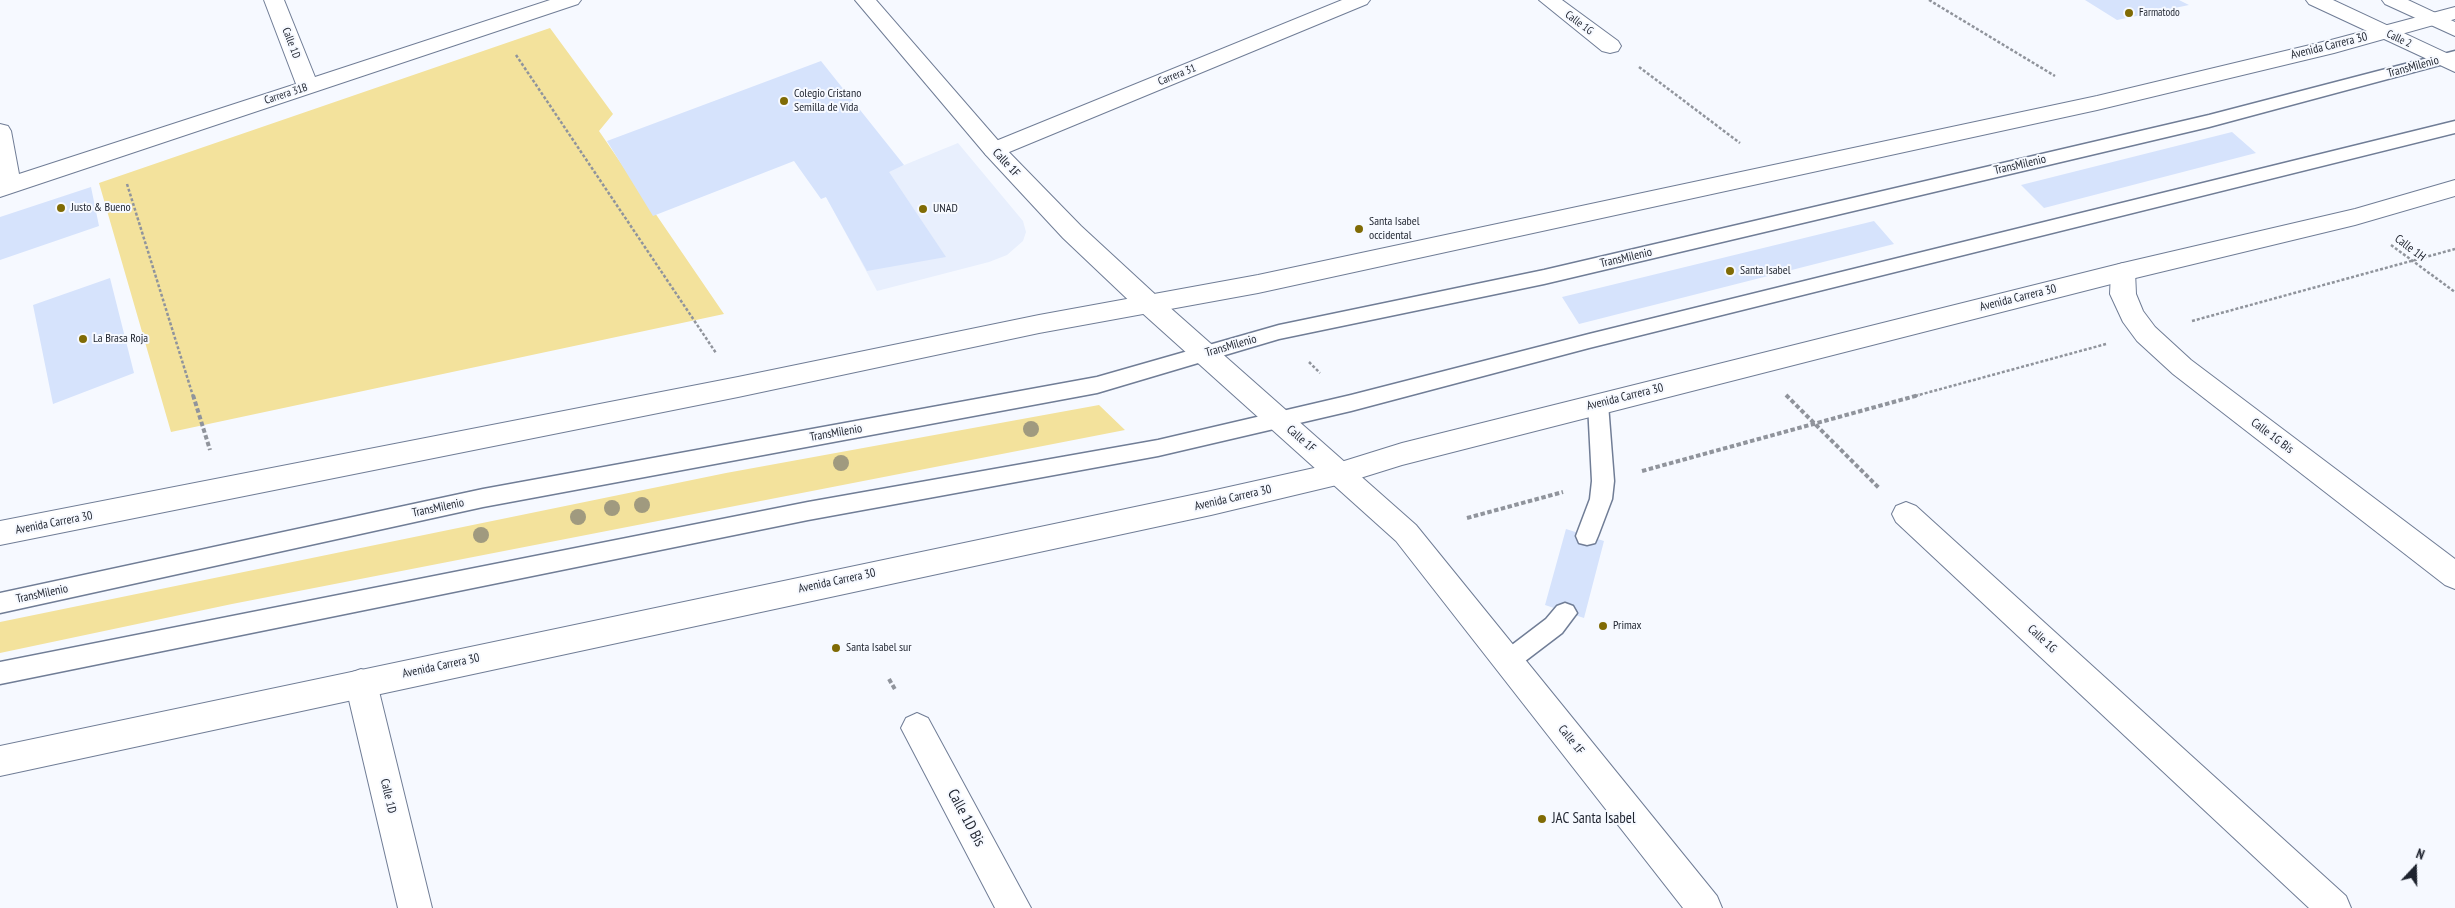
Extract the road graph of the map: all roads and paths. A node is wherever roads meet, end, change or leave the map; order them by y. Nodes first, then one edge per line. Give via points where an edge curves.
1 (274, 0) edge
2 (569, 0) edge
3 (865, 0) edge
4 (1360, 0) edge
5 (1549, 0) edge
6 (1930, 0) edge
7 (2316, 0) edge
8 (2392, 0) edge
9 (2455, 13) edge
10 (2432, 19) junction
11 (495, 25) junction
12 (2455, 30) edge
13 (2385, 32) junction
14 (1610, 46) joint
15 (2451, 60) edge
16 (308, 87) junction
17 (2097, 102) junction
18 (2455, 127) edge
19 (0, 132) edge
20 (116, 150) junction
21 (994, 150) junction
22 (1776, 171) junction
23 (5, 187) edge
24 (2455, 188) edge
25 (2355, 217) junction
26 (2455, 249) edge
27 (2412, 261) junction
28 (2123, 272) junction
29 (2455, 292) edge
30 (1149, 304) junction
31 (2146, 334) junction
32 (1204, 354) junction
33 (1755, 365) junction
34 (738, 387) junction
35 (1598, 404) junction
36 (1279, 420) junction
37 (1814, 424) junction
38 (1341, 473) junction
39 (1603, 481) junction
40 (222, 490) junction
41 (1906, 514) joint
42 (1468, 518) dead end
43 (0, 533) edge
44 (1587, 536) dead end
45 (2455, 576) edge
46 (0, 603) edge
47 (1565, 613) dead end
48 (1508, 661) junction
49 (0, 673) edge
50 (361, 683) junction
51 (917, 728) dead end
52 (0, 761) edge
53 (415, 908) edge
54 (1014, 908) edge
55 (1706, 908) edge
56 (2334, 908) edge

1 - 16 main road, Calle 1D
2 - 11 main road, Carrera 31B
3 - 21 main road, Calle 1F
4 - 21 main road, Carrera 31
5 - 14 main road, Calle 1G
6 - 17 path
7 - 13 main road, Calle 2
8 - 10 main road
9 - 10 main road, Avenida Carrera 30
10 - 12 main road
10 - 13 main road, Avenida Carrera 30
11 - 16 main road, Carrera 31B
11 - 34 path
13 - 15 main road, Calle 2
13 - 17 main road, Avenida Carrera 30
14 - 22 path
15 - 32 lane, TransMilenio via 2209,121 1544,277 1279,332
16 - 20 main road, Carrera 31B
17 - 22 main road, Avenida Carrera 30
18 - 36 lane
19 - 23 main road
20 - 23 main road, Carrera 31B
20 - 40 path
21 - 30 main road, Calle 1F via 1072,232
22 - 30 main road, Avenida Carrera 30 via 1258,284
24 - 25 main road, Avenida Carrera 30
25 - 27 path, Calle 1H
25 - 28 main road, Avenida Carrera 30
26 - 27 path
27 - 29 path, Calle 1H
27 - 31 path
28 - 31 main road, Calle 1G Bis via 2123,294 2132,316
28 - 33 main road, Avenida Carrera 30
30 - 32 main road, Calle 1F
30 - 34 main road, Avenida Carrera 30
31 - 37 path
31 - 45 main road, Calle 1G Bis via 2182,367
32 - 36 main road, Calle 1F
32 - 46 lane, TransMilenio via 1097,385 483,498
33 - 35 main road, Avenida Carrera 30
33 - 37 path
34 - 40 main road, Avenida Carrera 30
35 - 38 main road, Avenida Carrera 30 via 1402,454
35 - 39 lane
36 - 38 main road, Calle 1F
36 - 49 lane via 1158,448 798,513
37 - 39 path
37 - 41 path
38 - 48 main road, Calle 1F via 1406,533
38 - 50 main road, Avenida Carrera 30
39 - 42 path
39 - 44 lane via 1601,499
40 - 43 main road, Avenida Carrera 30
41 - 56 main road, Calle 1G
47 - 48 lane via 1554,626
48 - 55 main road, Calle 1F
50 - 52 main road, Avenida Carrera 30
50 - 53 main road, Calle 1D
51 - 54 main road, Calle 1D Bis

